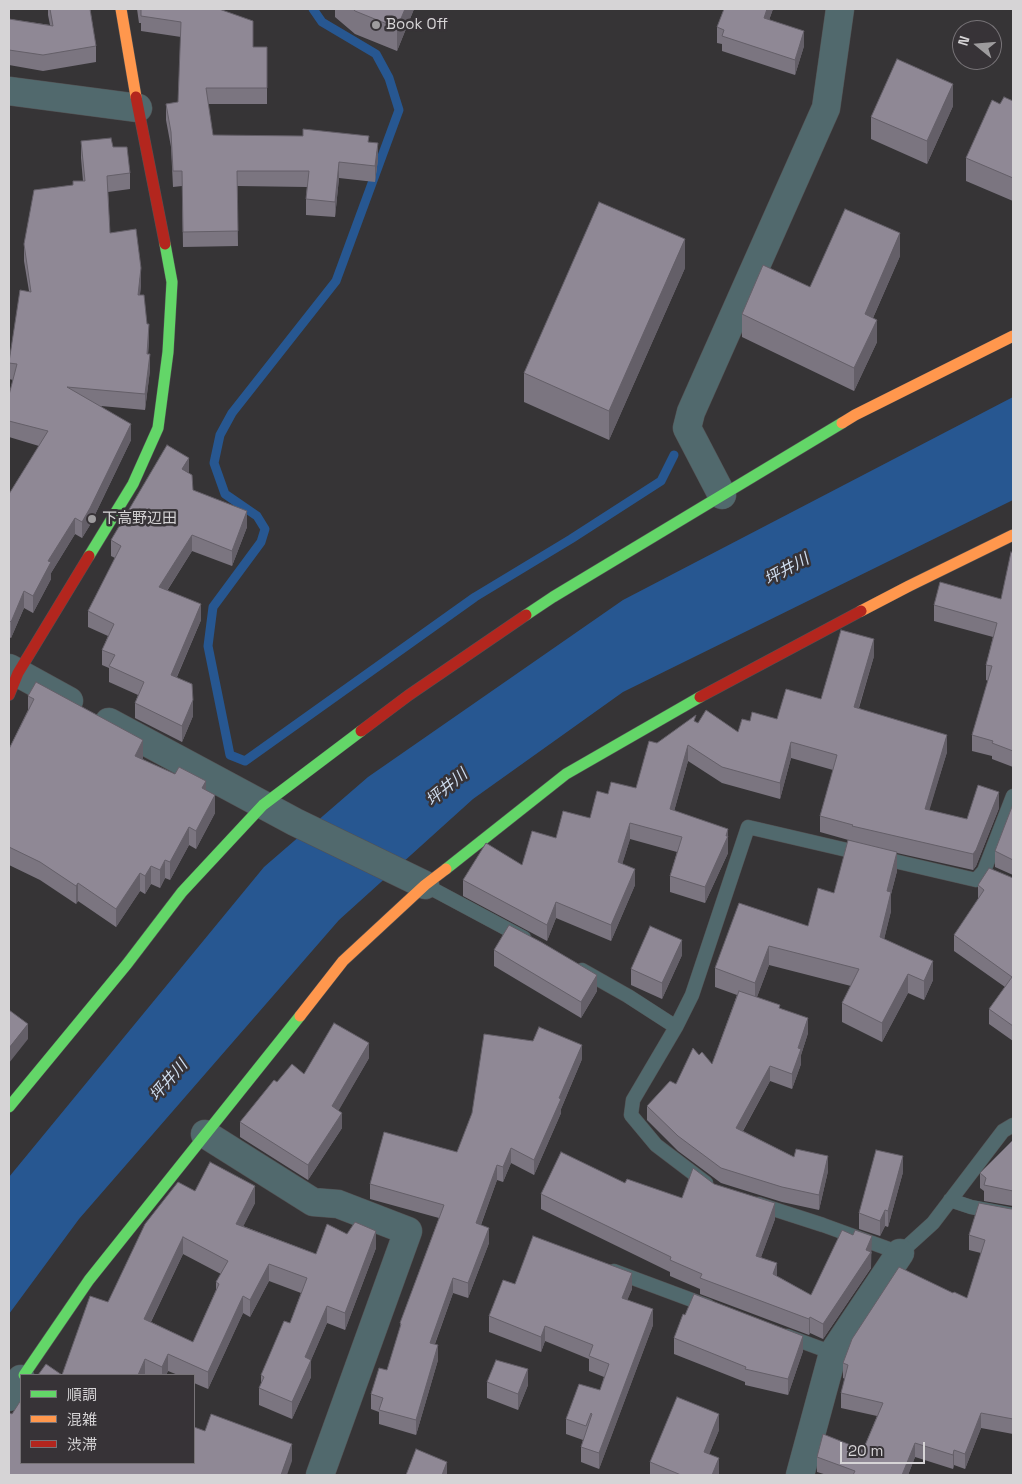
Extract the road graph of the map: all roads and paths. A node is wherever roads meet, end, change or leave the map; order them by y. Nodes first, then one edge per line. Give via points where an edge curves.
1 (120, 9) edge
2 (840, 9) edge
3 (9, 91) edge
4 (138, 108) junction
5 (1013, 336) edge
6 (722, 495) junction
7 (1013, 535) edge
8 (12, 679) edge
9 (1013, 796) edge
10 (263, 805) junction
11 (984, 871) junction
12 (999, 878) edge
13 (417, 881) junction
14 (536, 944) edge
15 (570, 963) edge
16 (676, 1027) junction
17 (9, 1107) edge
18 (1013, 1125) edge
19 (205, 1134) junction
20 (717, 1191) edge
21 (744, 1200) edge
22 (950, 1200) junction
23 (1013, 1215) edge
24 (900, 1253) junction
25 (600, 1266) edge
26 (722, 1311) edge
27 (777, 1332) edge
28 (833, 1354) junction
29 (25, 1374) edge
30 (20, 1380) edge
31 (9, 1397) edge
32 (320, 1475) edge
33 (800, 1475) edge

1 - 4 street
2 - 6 street via 826,108 695,403 687,428
3 - 4 street
4 - 8 street via 172,282 168,352 158,428 133,484
5 - 6 street via 855,415
6 - 10 street via 537,608 409,695
7 - 13 street via 695,699 566,774
8 - 10 street
9 - 11 lane
10 - 13 street
10 - 17 street via 182,892
11 - 12 lane
11 - 16 lane via 976,880 748,827 692,995
13 - 14 lane
13 - 19 street via 342,961
15 - 16 lane
16 - 20 lane via 633,1100 631,1115 656,1145
18 - 22 lane via 1003,1131
19 - 29 street via 89,1280
19 - 32 street via 313,1202 338,1204 408,1231
21 - 24 lane
22 - 23 lane
22 - 24 lane via 932,1223
24 - 28 street
25 - 26 lane
27 - 28 lane
28 - 33 street
30 - 31 street

